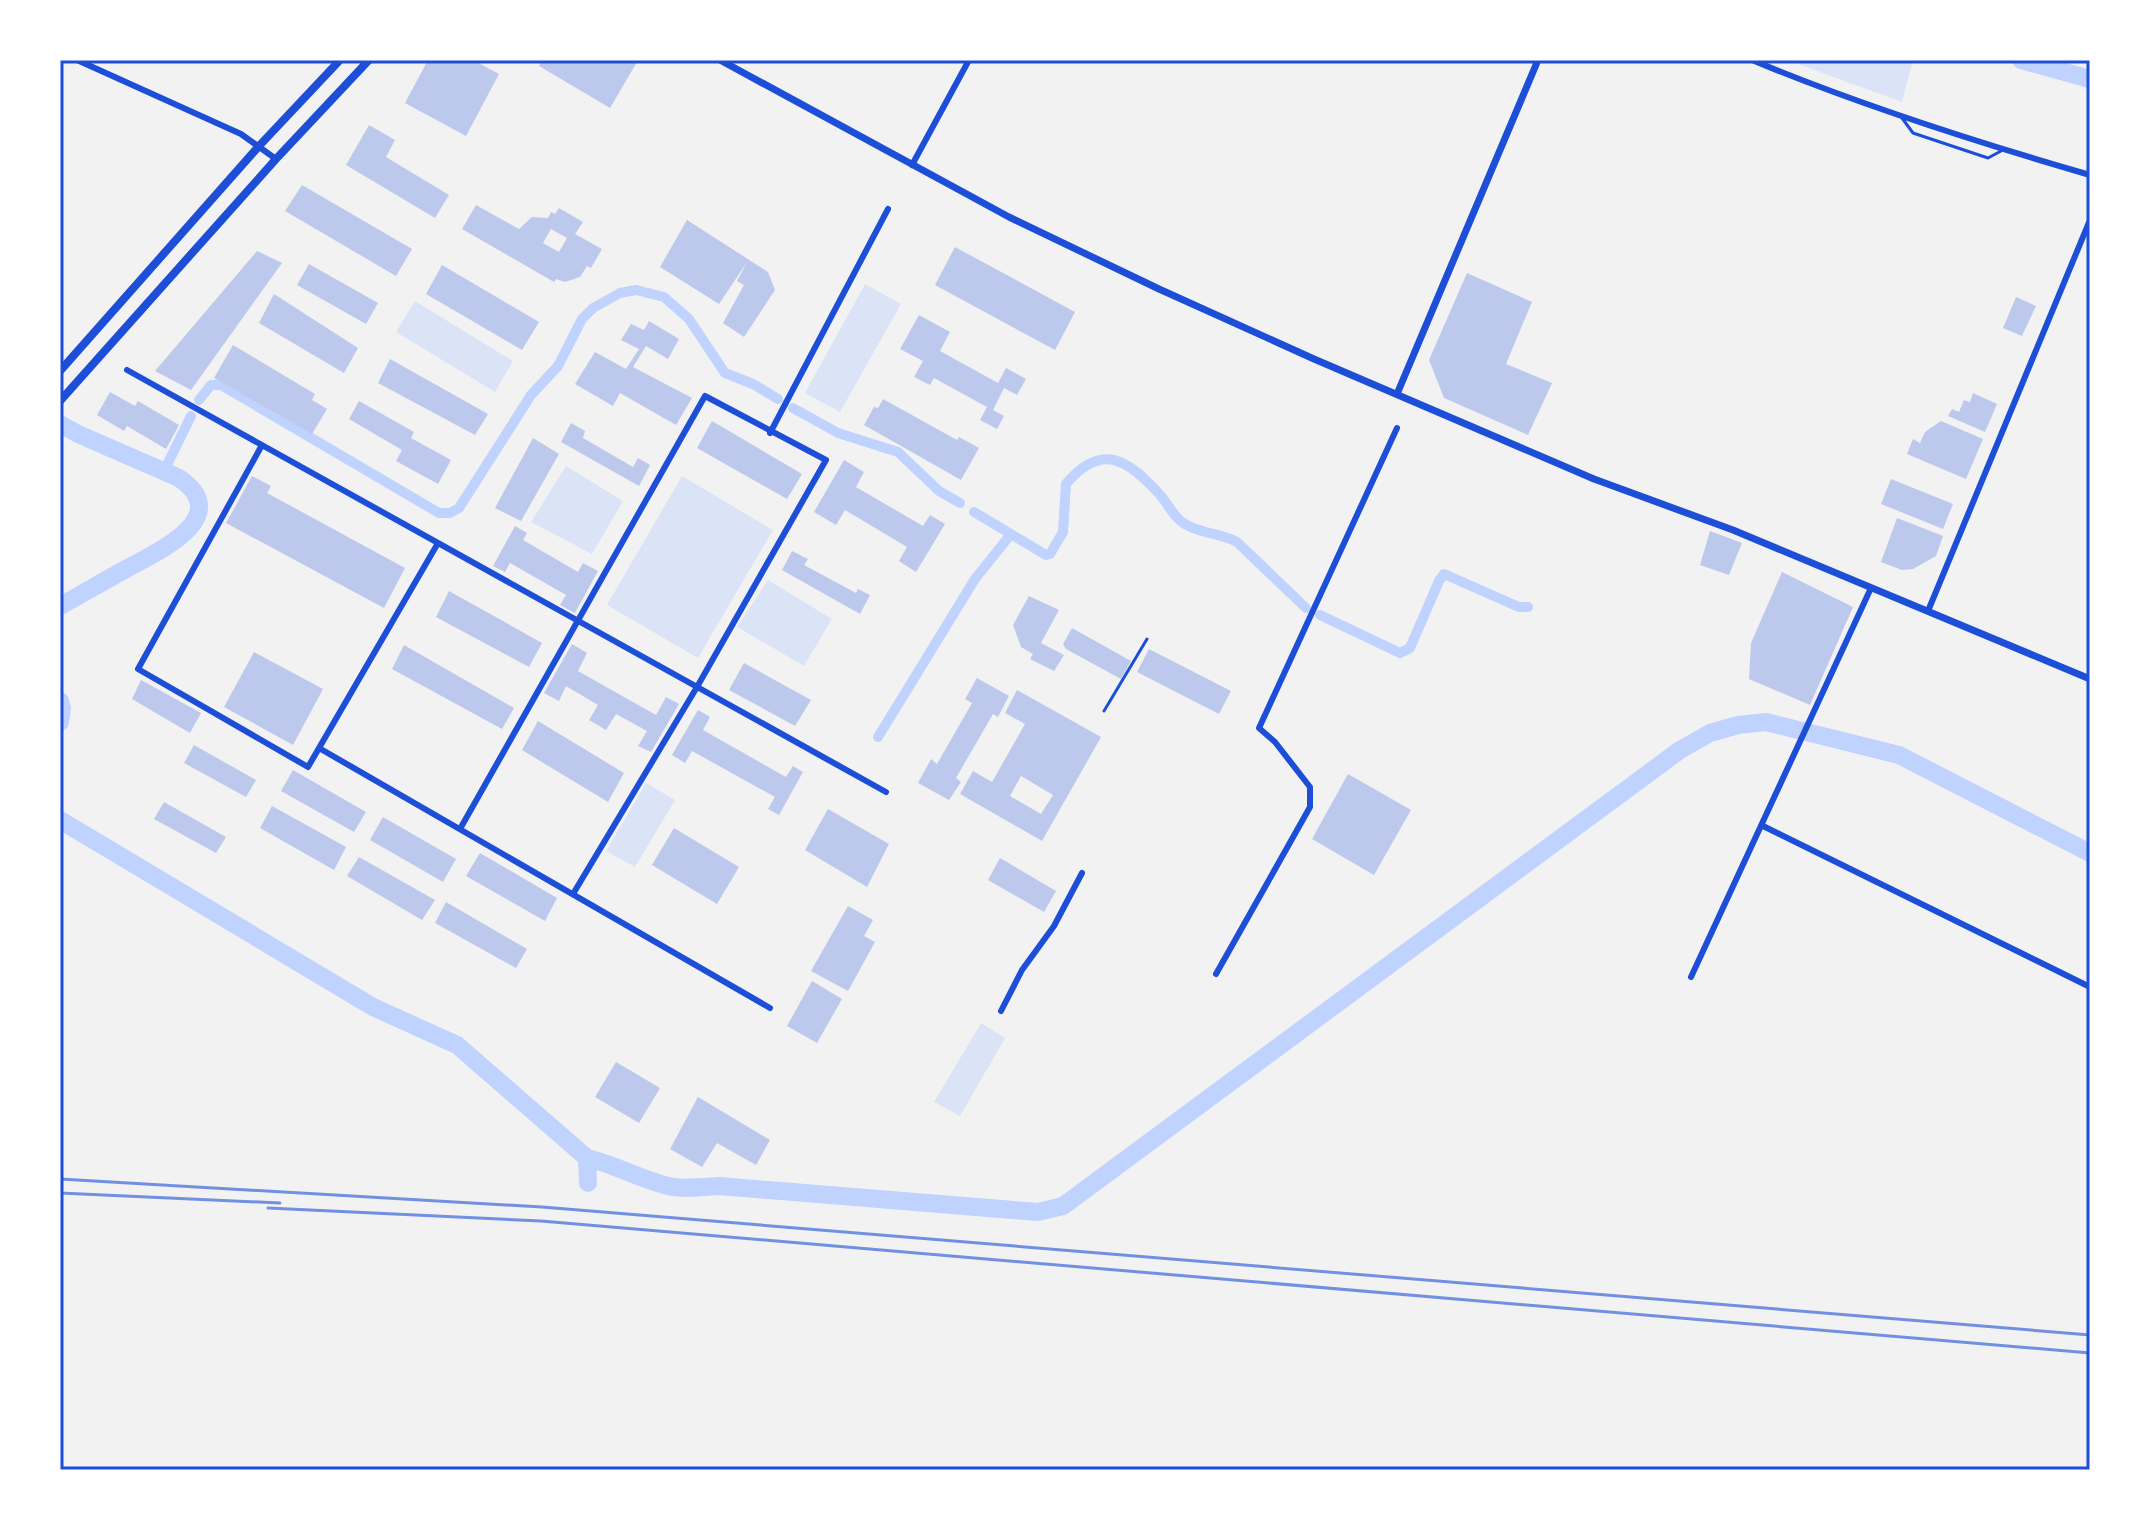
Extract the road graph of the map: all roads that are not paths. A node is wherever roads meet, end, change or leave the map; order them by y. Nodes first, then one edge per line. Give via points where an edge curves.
1 (77, 60) edge
2 (340, 60) edge
3 (369, 60) edge
4 (720, 60) edge
5 (969, 60) edge
6 (1538, 60) edge
7 (1752, 60) edge
8 (1899, 115) junction
9 (259, 146) junction
10 (2003, 149) junction
11 (276, 159) junction
12 (912, 165) junction
13 (2090, 175) edge
14 (888, 209) dead end
15 (2090, 220) edge
16 (127, 370) dead end
17 (60, 371) edge
18 (1397, 394) junction
19 (62, 399) edge
20 (1397, 428) dead end
21 (770, 433) junction
22 (262, 445) junction
23 (438, 543) junction
24 (1871, 588) junction
25 (1928, 611) junction
26 (578, 620) junction
27 (1147, 639) dead end
28 (2090, 679) edge
29 (697, 687) junction
30 (1104, 711) dead end
31 (319, 748) junction
32 (886, 792) dead end
33 (1763, 826) junction
34 (460, 829) junction
35 (1082, 873) dead end
36 (573, 894) junction
37 (1216, 974) dead end
38 (1691, 977) dead end
39 (2090, 987) edge
40 (770, 1008) dead end
41 (1001, 1011) dead end

1 - 9 street
2 - 9 main road
3 - 11 main road
4 - 12 street
5 - 12 street
6 - 18 street
7 - 8 street
8 - 10 street
8 - 10 lane via 1913,133 1966,153 1988,158
9 - 11 street
9 - 17 main road
10 - 13 street
11 - 19 main road
12 - 18 street via 1084,254
14 - 21 street
15 - 25 street
16 - 22 street
18 - 24 street via 1594,479
20 - 37 street via 1259,728 1310,787 1310,807
21 - 26 street via 705,396
21 - 29 street via 826,460
22 - 23 street
22 - 31 street via 138,669 308,767
23 - 26 street
23 - 31 street
24 - 25 street
24 - 33 street
25 - 28 street
26 - 29 street
26 - 34 street
27 - 30 lane
29 - 32 street
29 - 36 street
31 - 34 street
33 - 38 street
33 - 39 street
34 - 36 street
35 - 41 street
36 - 40 street

